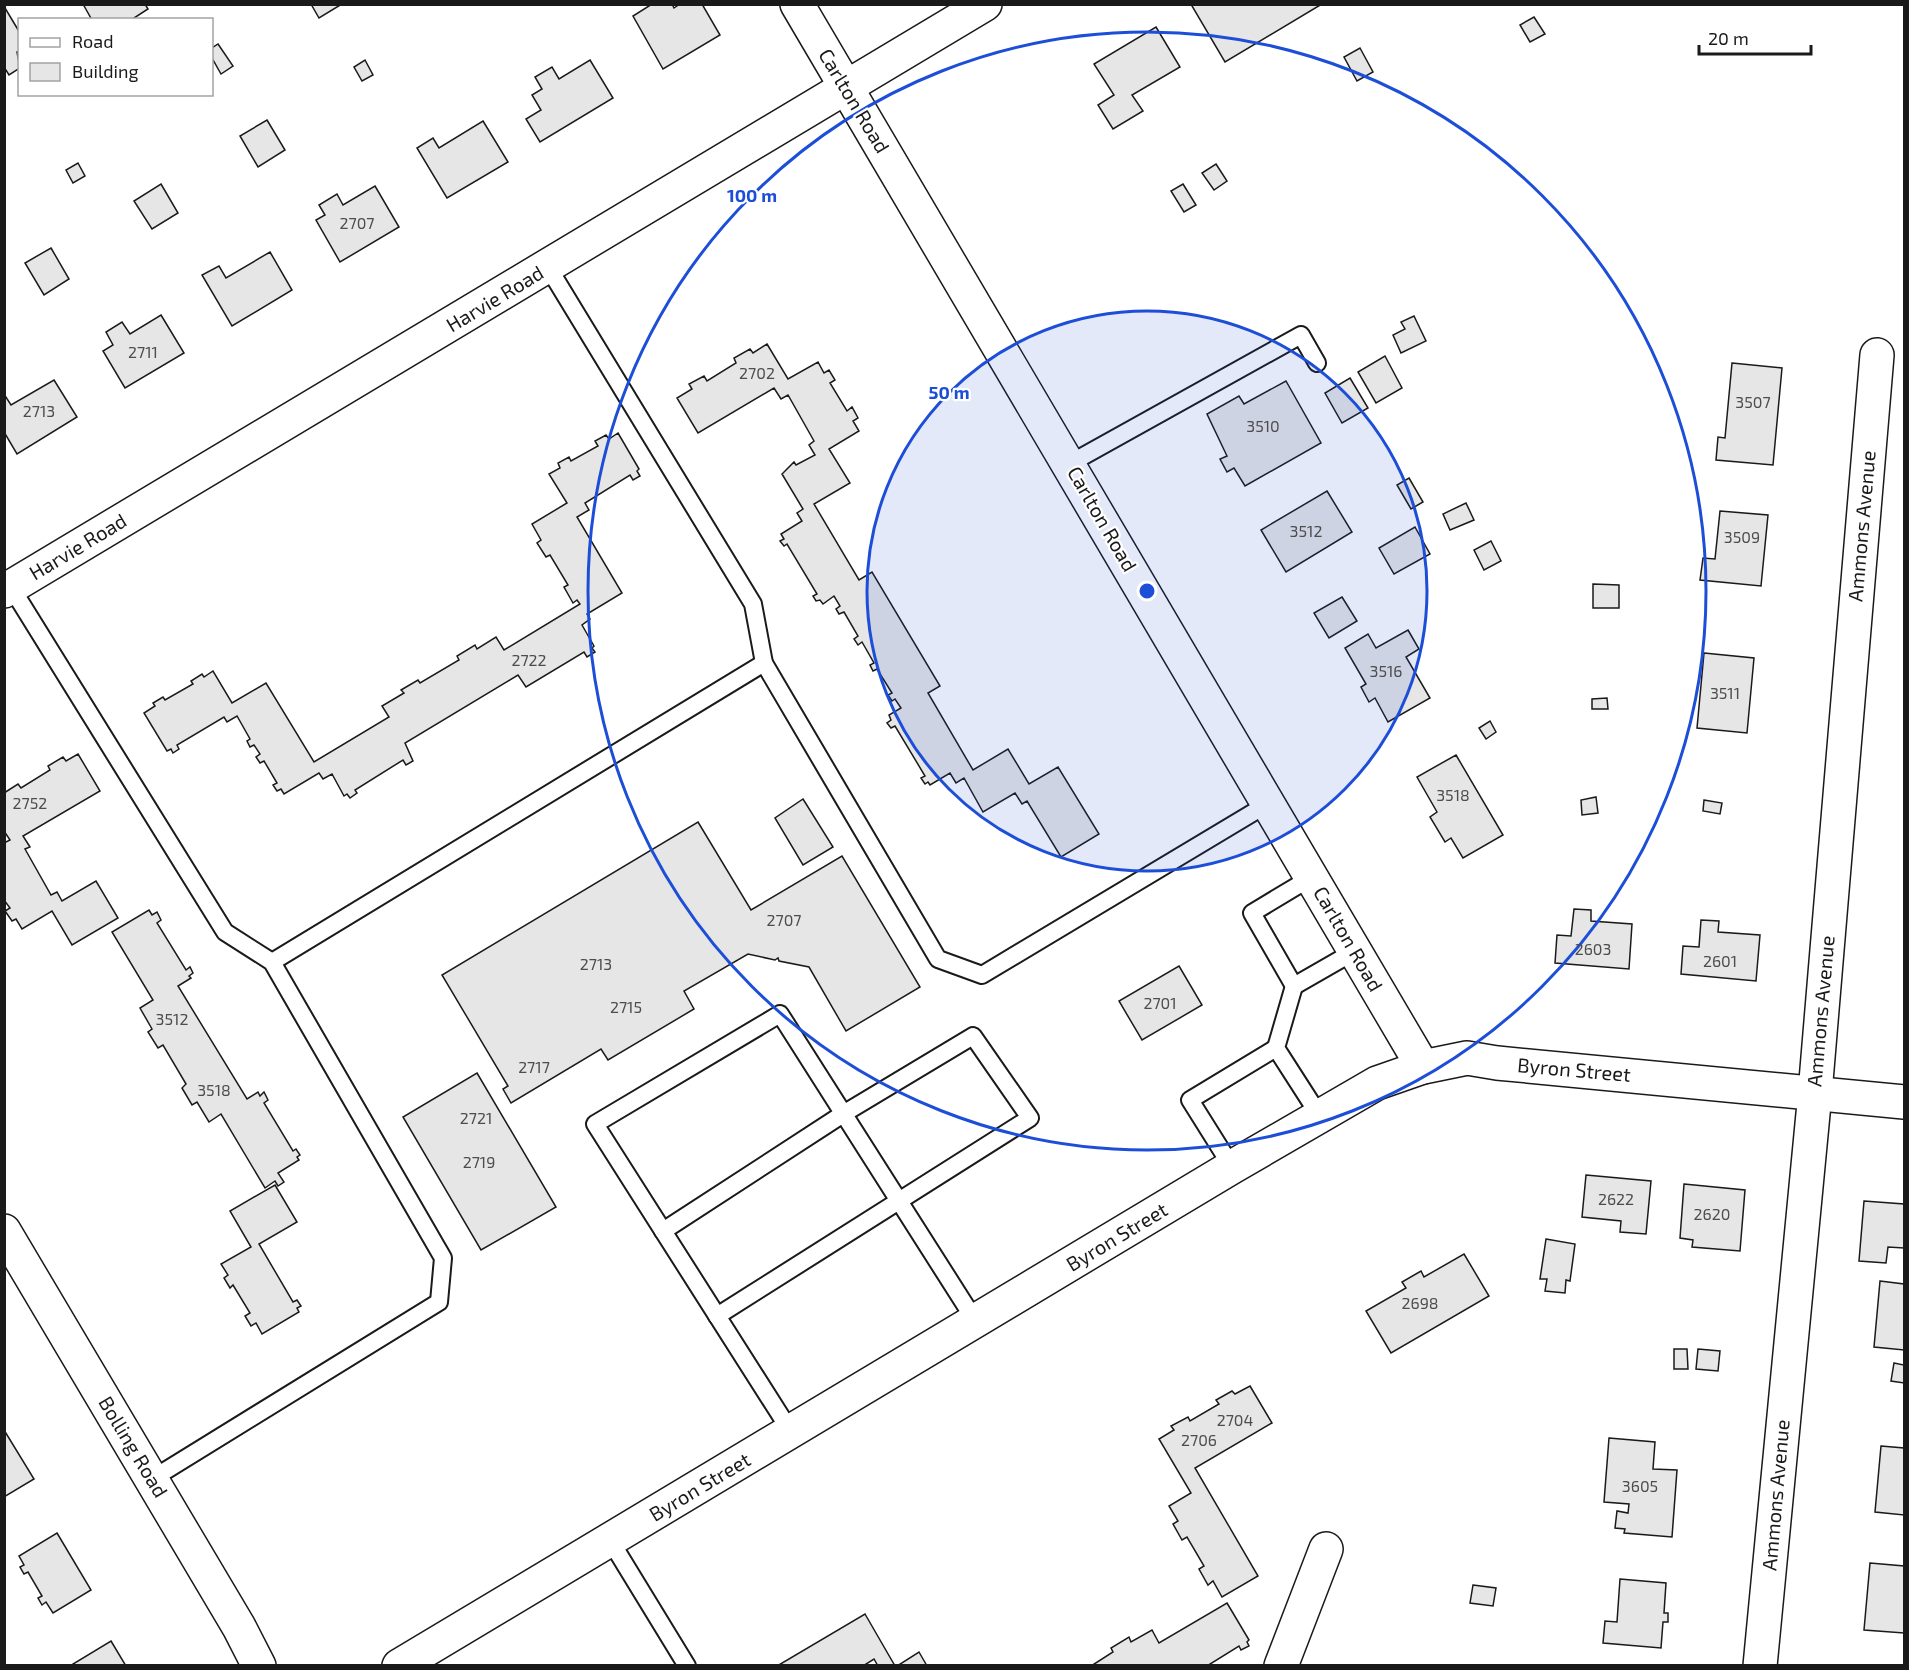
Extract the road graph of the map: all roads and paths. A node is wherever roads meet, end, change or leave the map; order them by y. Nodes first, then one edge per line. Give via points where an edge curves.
1 (796, 4) edge
2 (985, 4) edge
3 (848, 89) junction
4 (548, 267) junction
5 (1877, 355) dead end
6 (1317, 363) dead end
7 (1069, 464) junction
8 (7, 585) edge
9 (764, 663) junction
10 (1269, 803) junction
11 (1312, 877) junction
12 (1355, 951) junction
13 (272, 962) junction
14 (1294, 986) junction
15 (1276, 1048) junction
16 (1423, 1067) junction
17 (1815, 1093) junction
18 (1905, 1102) edge
19 (843, 1114) junction
20 (1319, 1115) junction
21 (1232, 1167) junction
22 (898, 1201) junction
23 (4, 1231) edge
24 (663, 1231) junction
25 (717, 1316) junction
26 (976, 1322) junction
27 (791, 1432) junction
28 (152, 1479) junction
29 (610, 1540) junction
30 (1326, 1549) dead end
31 (260, 1665) edge
32 (399, 1665) edge
33 (687, 1665) edge
34 (1281, 1665) edge
35 (1760, 1665) edge

1 - 3 street, Carlton Road
2 - 3 street, Harvie Road
3 - 4 street, Harvie Road
3 - 7 street, Carlton Road
4 - 8 street, Harvie Road
4 - 9 lane via 753,604
5 - 17 street, Ammons Avenue
6 - 7 lane via 1301,335
7 - 10 street, Carlton Road
8 - 13 lane via 225,932
9 - 10 lane via 938,959 982,975
9 - 13 lane
10 - 11 street, Carlton Road
11 - 12 street, Carlton Road
11 - 14 lane via 1252,913
12 - 14 lane
12 - 16 street, Carlton Road
13 - 28 lane via 443,1258 439,1302
14 - 15 lane
15 - 20 lane
15 - 21 lane via 1190,1100
16 - 17 street, Byron Street via 1467,1058
16 - 20 street, Byron Street via 1377,1083
17 - 18 street, Byron Street
17 - 35 street, Ammons Avenue
19 - 22 lane
19 - 22 lane via 973,1036 1030,1118
19 - 24 lane
19 - 24 lane via 780,1014 595,1124
20 - 21 street, Byron Street
21 - 26 street, Byron Street
22 - 25 lane
22 - 26 lane
23 - 28 street, Bolling Road
24 - 25 lane
25 - 27 lane
26 - 27 street, Byron Street
27 - 29 street, Byron Street
28 - 31 street, Bolling Road
29 - 32 street, Byron Street
29 - 33 lane
30 - 34 street

